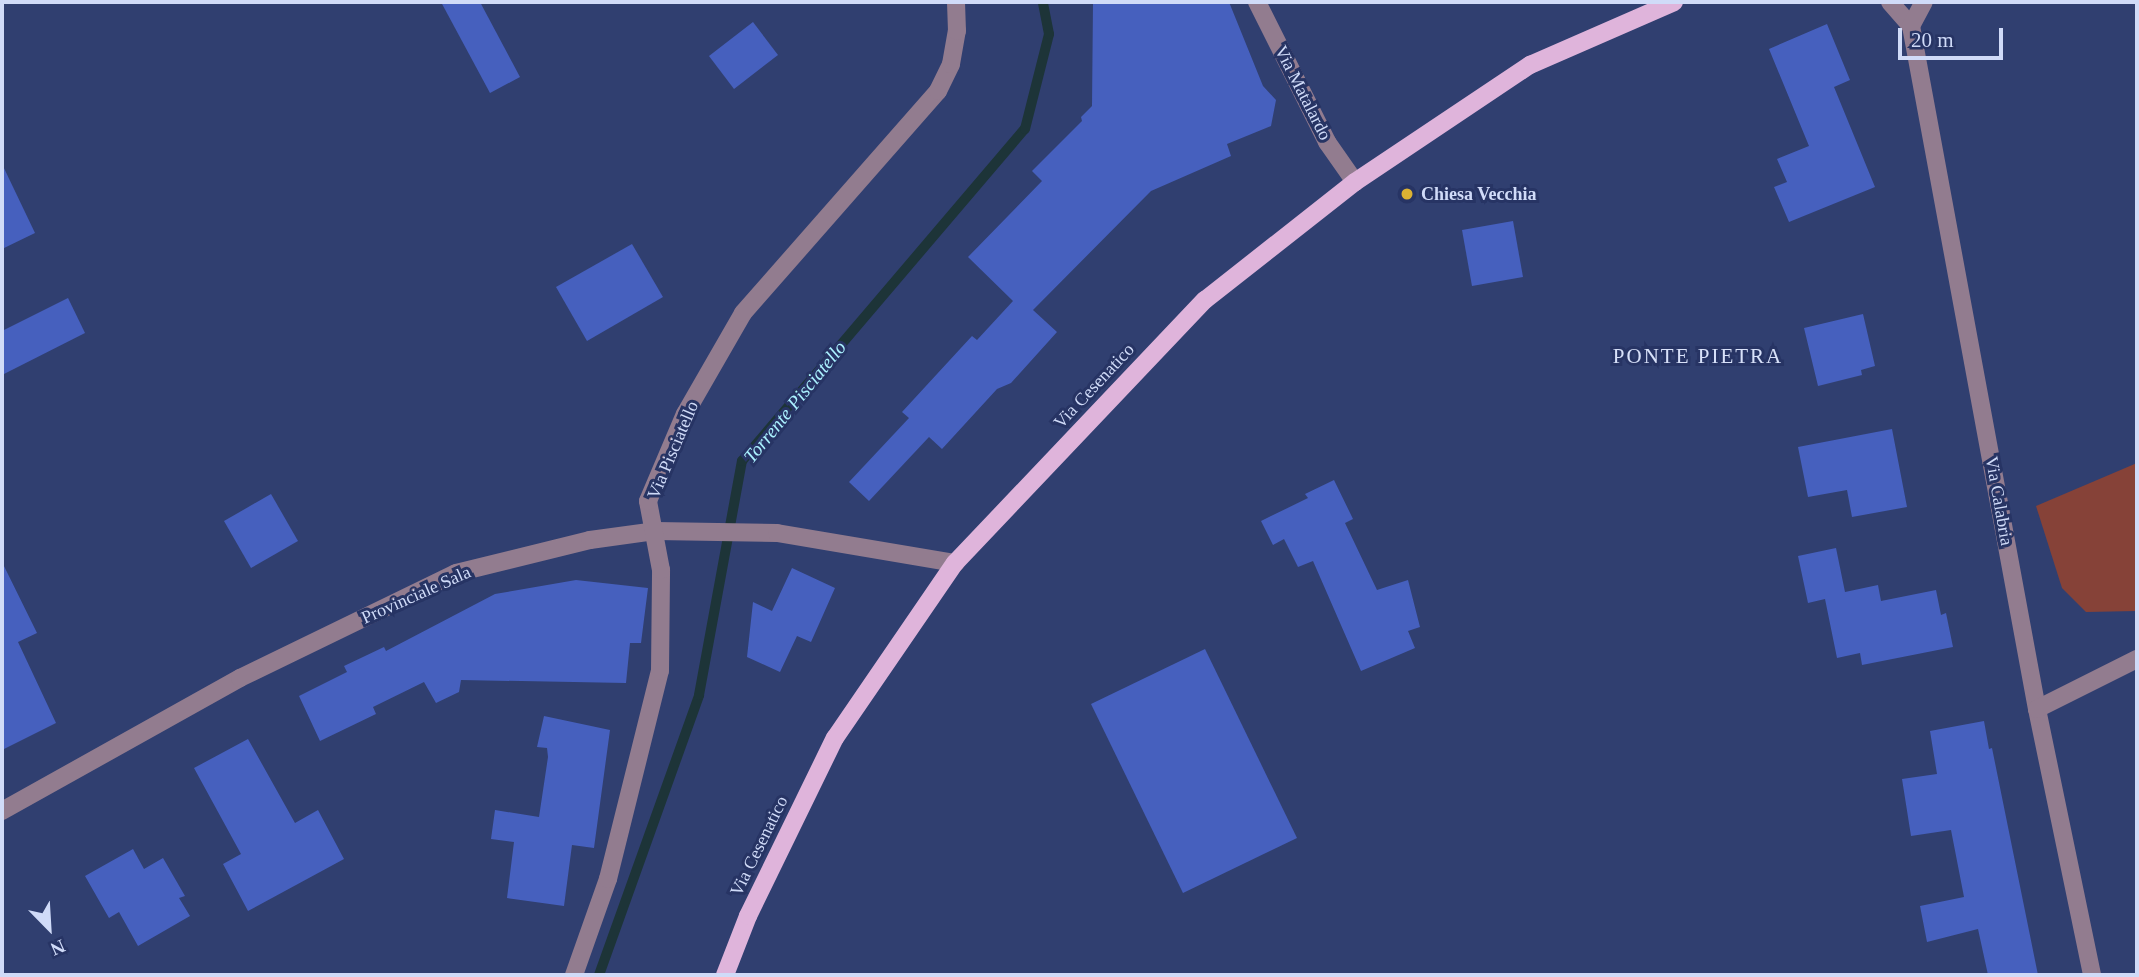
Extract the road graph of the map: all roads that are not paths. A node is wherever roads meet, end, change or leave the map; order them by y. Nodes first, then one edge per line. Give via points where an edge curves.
1 (956, 2) edge
2 (1257, 2) edge
3 (1674, 2) edge
4 (1890, 2) edge
5 (1924, 2) edge
6 (1911, 26) junction
7 (1354, 182) junction
8 (656, 531) junction
9 (955, 564) junction
10 (2137, 660) edge
11 (2037, 709) junction
12 (2, 811) edge
13 (575, 975) edge
14 (725, 975) edge
15 (2092, 975) edge

1 - 8 street, Via Pisciatello via 951,64 938,90 743,313 685,414 648,501
2 - 7 street, Via Matalardo via 1327,142
3 - 7 main road, Via Cesenatico via 1530,65
4 - 6 street
5 - 6 street
6 - 11 street, Via Calabria
7 - 9 main road, Via Cesenatico via 1205,300
8 - 9 street, Provinciale Sala via 777,533
8 - 12 street, Provinciale Sala via 590,540 456,573 240,678
8 - 13 street, Via Pisciatello via 661,570 660,671 608,879
9 - 14 main road, Via Cesenatico via 835,738 748,916
10 - 11 street
11 - 15 street, Via Calabria

